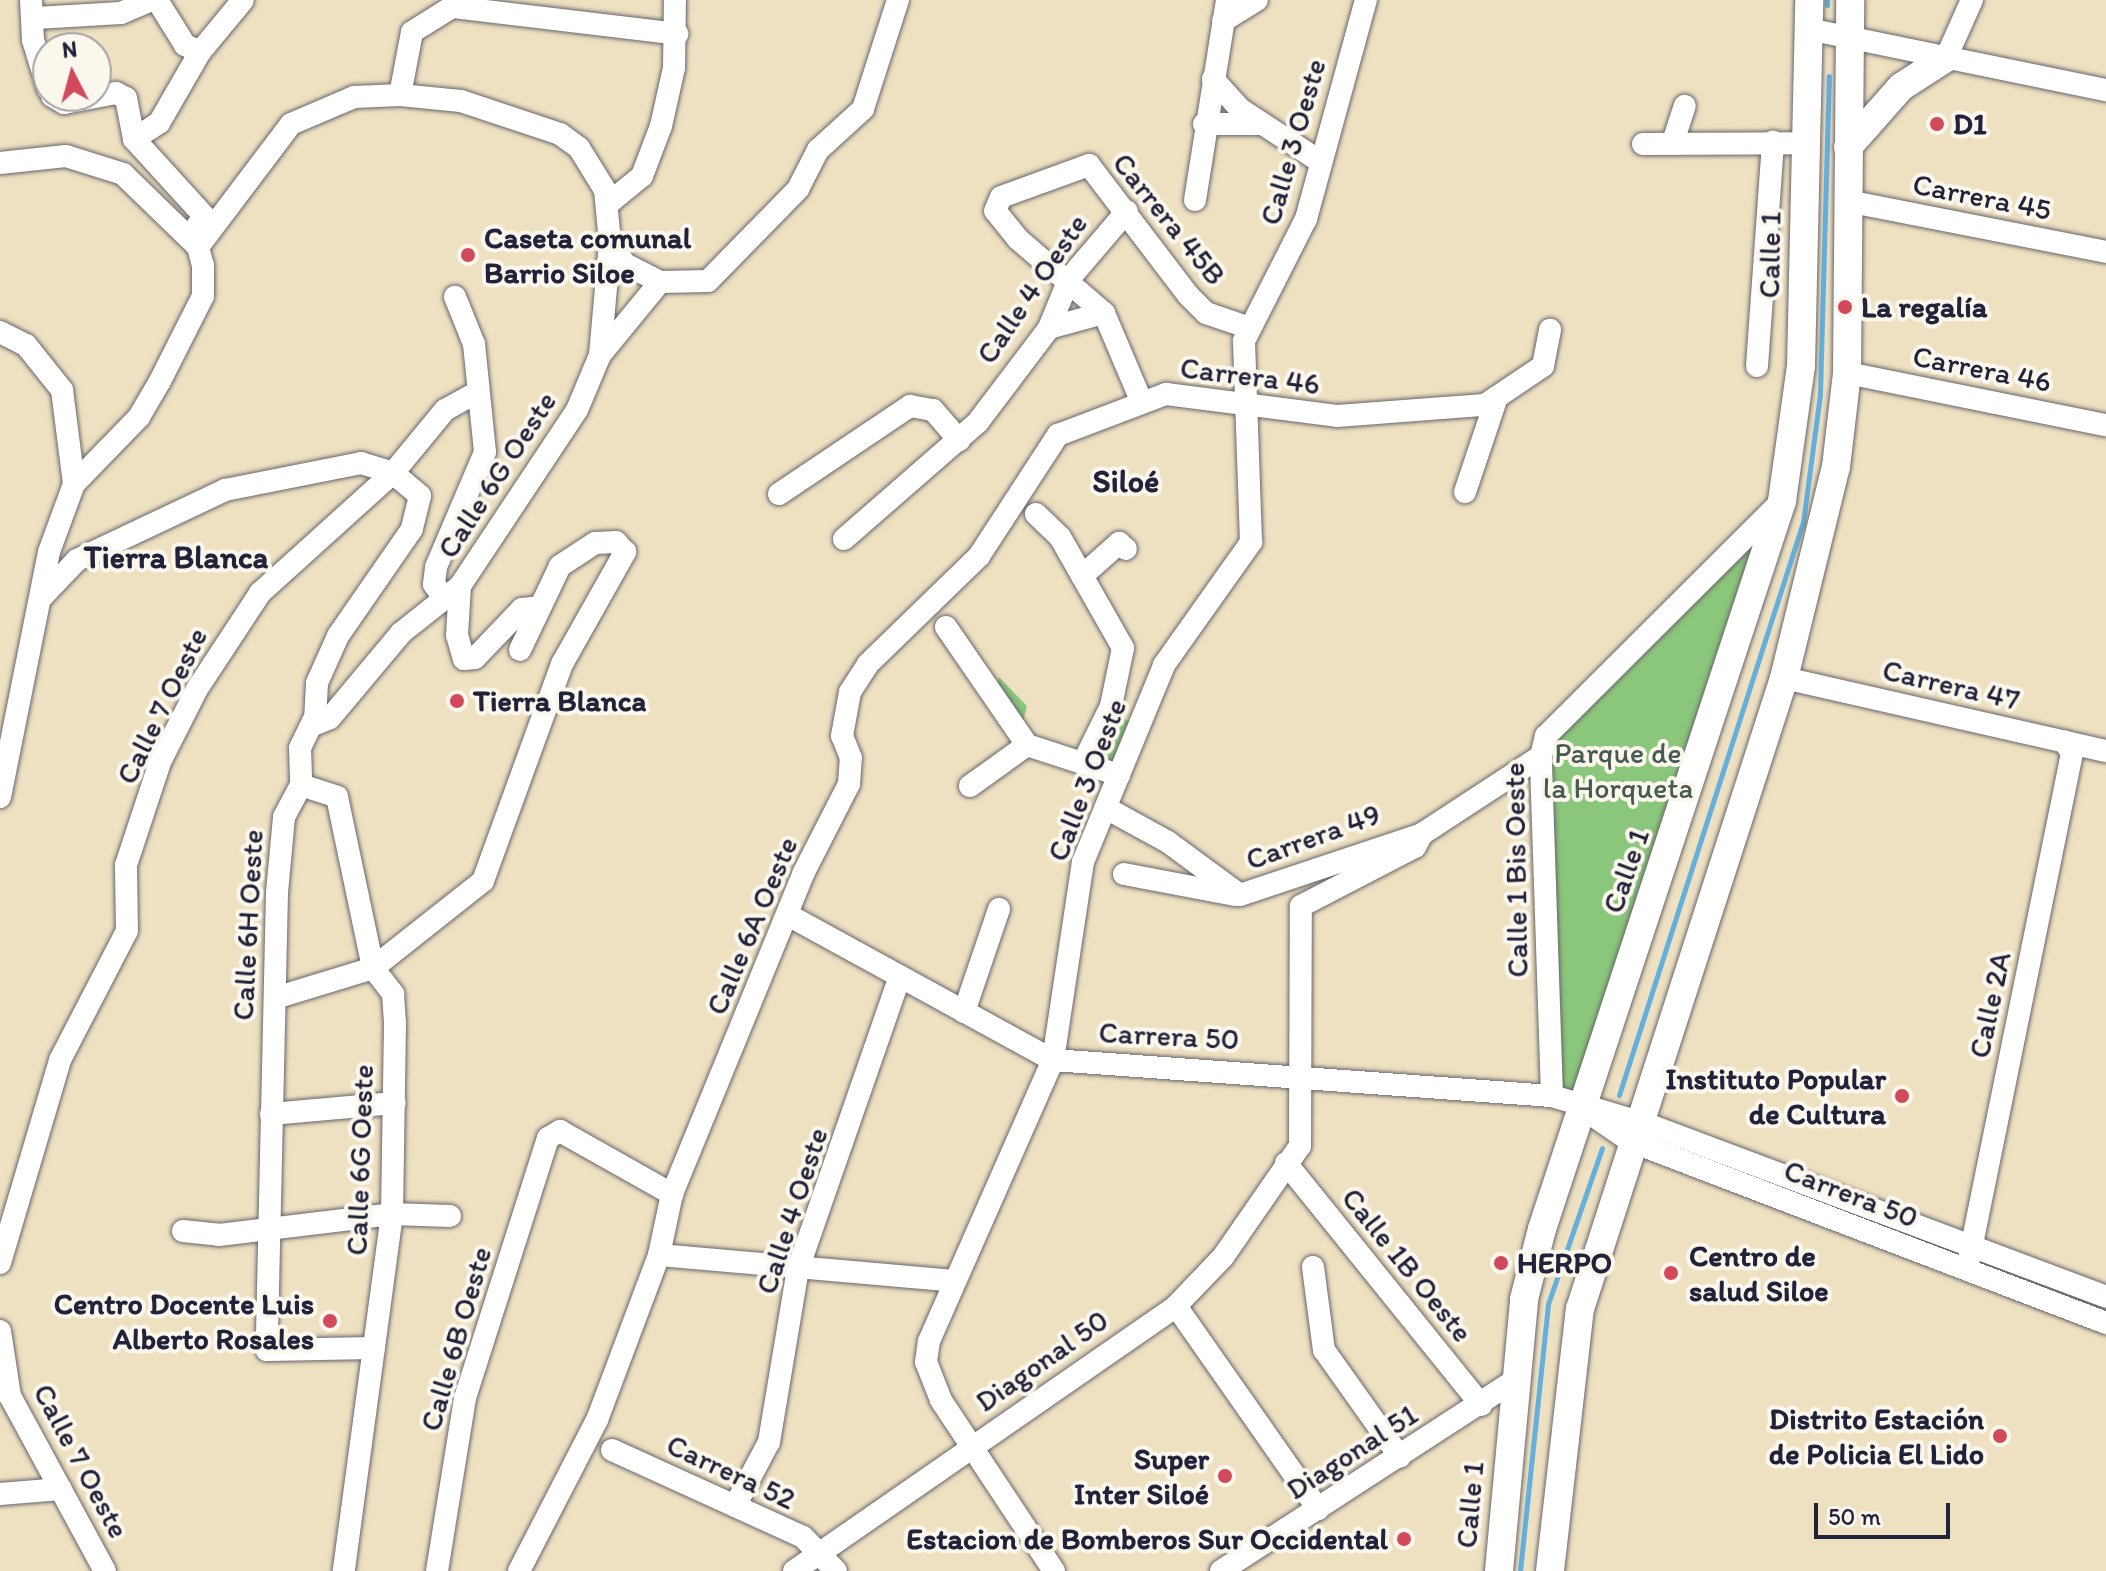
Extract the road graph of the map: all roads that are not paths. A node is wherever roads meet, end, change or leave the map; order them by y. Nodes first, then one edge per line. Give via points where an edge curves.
1 (154, 0) edge
2 (243, 0) edge
3 (675, 0) edge
4 (898, 0) edge
5 (1257, 0) edge
6 (1366, 0) edge
7 (1809, 0) edge
8 (1850, 0) edge
9 (1972, 0) edge
10 (34, 9) edge
11 (1225, 11) edge
12 (1808, 29) junction
13 (33, 32) edge
14 (677, 34) junction
15 (1850, 38) junction
16 (1946, 58) junction
17 (197, 61) junction
18 (1213, 79) junction
19 (2106, 90) edge
20 (112, 94) edge
21 (400, 95) junction
22 (1685, 106) dead end
23 (1204, 124) junction
24 (1260, 124) junction
25 (134, 139) junction
26 (1673, 142) junction
27 (1773, 142) junction
28 (1807, 143) junction
29 (1643, 144) dead end
30 (1848, 147) junction
31 (1318, 160) junction
32 (0, 163) edge
33 (1195, 200) dead end
34 (1847, 201) junction
35 (609, 203) junction
36 (994, 203) joint
37 (1127, 211) junction
38 (194, 242) junction
39 (610, 242) junction
40 (2106, 252) edge
41 (1069, 279) junction
42 (660, 282) junction
43 (455, 297) dead end
44 (1104, 313) junction
45 (1049, 328) junction
46 (1250, 328) junction
47 (1550, 330) dead end
48 (0, 332) edge
49 (600, 355) junction
50 (1757, 366) dead end
51 (1847, 373) junction
52 (474, 394) junction
53 (1497, 397) junction
54 (1140, 398) junction
55 (1242, 400) junction
56 (2106, 425) edge
57 (959, 440) junction
58 (393, 473) junction
59 (74, 484) junction
60 (1465, 492) dead end
61 (779, 494) dead end
62 (1782, 501) junction
63 (1036, 514) dead end
64 (844, 539) dead end
65 (51, 546) junction
66 (1126, 549) dead end
67 (77, 560) junction
68 (1082, 576) junction
69 (452, 592) junction
70 (40, 599) junction
71 (540, 607) junction
72 (946, 627) dead end
73 (520, 650) dead end
74 (1784, 678) junction
75 (1108, 712) junction
76 (313, 725) junction
77 (1139, 725) junction
78 (1027, 745) junction
79 (2082, 748) edge
80 (1541, 756) junction
81 (1083, 763) junction
82 (1119, 775) junction
83 (301, 785) junction
84 (970, 786) dead end
85 (0, 797) edge
86 (1106, 808) junction
87 (1422, 834) junction
88 (1124, 874) dead end
89 (1240, 895) junction
90 (1301, 906) joint
91 (999, 909) dead end
92 (788, 915) junction
93 (373, 968) junction
94 (899, 979) junction
95 (275, 998) junction
96 (964, 1012) junction
97 (1053, 1060) junction
98 (1299, 1074) junction
99 (1552, 1096) junction
100 (395, 1103) junction
101 (1581, 1107) junction
102 (271, 1114) junction
103 (1634, 1131) junction
104 (1286, 1163) junction
105 (672, 1194) junction
106 (392, 1214) junction
107 (450, 1216) dead end
108 (183, 1231) dead end
109 (268, 1231) junction
110 (1971, 1245) junction
111 (659, 1255) junction
112 (0, 1263) edge
113 (1313, 1267) dead end
114 (798, 1269) junction
115 (1967, 1270) junction
116 (955, 1281) junction
117 (2106, 1297) edge
118 (1176, 1306) junction
119 (2106, 1323) edge
120 (0, 1331) edge
121 (374, 1348) junction
122 (3, 1379) edge
123 (1514, 1381) junction
124 (1481, 1405) junction
125 (973, 1445) junction
126 (612, 1450) dead end
127 (1400, 1457) junction
128 (61, 1489) junction
129 (0, 1494) edge
130 (735, 1506) junction
131 (1318, 1509) junction
132 (822, 1553) junction
133 (105, 1571) edge
134 (344, 1571) edge
135 (437, 1571) edge
136 (519, 1571) edge
137 (794, 1571) edge
138 (836, 1571) edge
139 (1054, 1571) edge
140 (1221, 1571) edge
141 (1499, 1571) edge
142 (1550, 1571) edge

1 - 10 street via 121,13
1 - 17 street
2 - 17 street
3 - 14 street
4 - 42 street via 863,109 818,150 798,189 708,281
5 - 11 street
6 - 31 street, Calle 3 Oeste
7 - 12 main road, Calle 1
8 - 15 main road
9 - 16 street
10 - 13 street
11 - 18 street
12 - 15 street
12 - 28 main road, Calle 1
14 - 21 street via 452,7 412,32
14 - 35 street via 670,98 642,176
15 - 16 street
15 - 30 main road
16 - 19 street
16 - 30 main road via 1891,96
17 - 25 street via 154,129
18 - 23 street
18 - 24 street
20 - 25 street via 131,111
21 - 35 street via 461,101 560,134 579,148
21 - 38 street via 354,97 291,124
22 - 26 street
23 - 24 street
23 - 33 street
24 - 31 street
25 - 38 street via 204,216
26 - 27 street
26 - 29 street
27 - 28 street
27 - 50 street
28 - 62 main road, Calle 1 via 1801,366
30 - 34 main road
31 - 46 street, Calle 3 Oeste via 1297,241
32 - 38 street via 66,156 99,162 123,174
34 - 40 street, Carrera 45
34 - 51 main road
35 - 39 street, Calle 6G Oeste
36 - 37 street, Carrera 45B via 1086,164
36 - 41 street, Carrera 46 via 1018,239
37 - 41 street, Calle 4 Oeste
37 - 46 street, Carrera 45B via 1206,313
38 - 59 street via 203,296 179,349 139,417
39 - 42 street via 625,264
39 - 49 street, Calle 6G Oeste
41 - 44 street, Carrera 46
41 - 45 street, Calle 4 Oeste
42 - 49 street
43 - 52 street via 474,344
44 - 45 street
44 - 54 street, Carrera 46
45 - 57 street, Calle 4 Oeste
46 - 55 street, Calle 3 Oeste
47 - 53 street, Carrera 46 via 1543,366
48 - 59 street via 26,345 62,390
49 - 69 street, Calle 6G Oeste via 577,410
51 - 56 street, Carrera 46
51 - 74 main road via 1836,467
52 - 58 street, Calle 7 Oeste via 445,410
52 - 69 street via 483,401 485,452 436,567 434,584
53 - 55 street, Carrera 46 via 1485,405 1337,416
53 - 60 street
54 - 55 street, Carrera 46 via 1193,393
54 - 92 street, Calle 6A Oeste via 1058,435 979,556 868,664 845,707 849,784
55 - 77 street, Calle 3 Oeste via 1256,516 1251,542 1191,621
57 - 61 street via 933,410 910,406
57 - 64 street, Calle 4 Oeste
58 - 67 street via 361,463 225,490
58 - 76 street, Calle 6H Oeste via 420,496 412,529 326,658
58 - 112 street, Calle 7 Oeste via 260,593 225,639 160,762 126,865 127,931 60,1060
59 - 65 street
62 - 80 street, Calle 1 Bis Oeste via 1556,725
62 - 101 main road, Calle 1
63 - 68 street
65 - 67 street
65 - 70 street
66 - 68 street via 1119,543
67 - 70 street
68 - 75 street via 1123,648
69 - 71 street via 464,659 475,658 522,609
69 - 76 street, Calle 6G Oeste via 358,677 330,718
70 - 85 street
71 - 73 street
71 - 93 street via 574,553 616,542 625,552 562,664 483,881
72 - 78 street
74 - 79 street, Carrera 47
74 - 103 main road
75 - 77 street
75 - 81 street
76 - 83 street, Calle 6H Oeste via 300,748
77 - 82 street, Calle 3 Oeste
78 - 81 street
78 - 84 street
79 - 110 street, Calle 2A
80 - 87 street, Carrera 49
80 - 99 street, Calle 1 Bis Oeste
81 - 82 street
82 - 86 street, Calle 3 Oeste
83 - 93 street, Calle 6G Oeste via 337,797
83 - 95 street, Calle 6H Oeste via 284,817
86 - 89 street, Carrera 49 via 1168,842
86 - 97 street, Calle 3 Oeste via 1083,862
87 - 89 street, Carrera 49
87 - 90 street, Carrera 49 via 1415,847
88 - 89 street
90 - 98 street, Diagonal 50
91 - 96 street
92 - 94 street, Carrera 50
92 - 105 street, Calle 6A Oeste
93 - 95 street
93 - 100 street, Calle 6G Oeste via 393,994
94 - 96 street, Carrera 50
94 - 114 street, Calle 4 Oeste
95 - 102 street, Calle 6H Oeste
96 - 97 street, Carrera 50
97 - 98 street, Carrera 50
97 - 116 street, Calle 3 Oeste
98 - 99 street, Carrera 50
98 - 104 street, Diagonal 50 via 1301,1136
99 - 101 street, Carrera 50
100 - 102 street
100 - 106 street, Calle 6G Oeste
101 - 103 street, Carrera 50
101 - 123 main road, Calle 1 via 1524,1299
102 - 109 street, Calle 6H Oeste
103 - 110 street, Carrera 50
103 - 115 street, Carrera 50
103 - 142 main road via 1578,1317
104 - 118 street, Diagonal 50 via 1223,1257
104 - 124 street, Calle 1B Oeste
105 - 111 street, Calle 6A Oeste
105 - 135 street, Calle 6B Oeste via 555,1130 465,1398
106 - 107 street
106 - 109 street
106 - 121 street, Calle 6G Oeste
108 - 109 street
109 - 121 street, Calle 6H Oeste via 267,1350
110 - 115 street, Calle 2A
110 - 117 street, Carrera 50
111 - 114 street
111 - 136 street, Calle 6A Oeste via 597,1420
113 - 127 street via 1324,1350
114 - 116 street
114 - 130 street, Calle 4 Oeste via 769,1442
115 - 119 street, Carrera 50
116 - 125 street, Calle 3 Oeste via 926,1362 941,1400
118 - 125 street, Diagonal 50
118 - 131 street
120 - 122 street, Calle 7 Oeste
121 - 134 street, Calle 6G Oeste
122 - 128 street, Calle 7 Oeste
123 - 124 street, Diagonal 51
123 - 141 main road, Calle 1
124 - 127 street, Diagonal 51
125 - 132 street, Diagonal 50
125 - 139 street, Calle 3 Oeste
126 - 130 street, Carrera 52
127 - 131 street, Diagonal 51
128 - 129 street
128 - 133 street, Calle 7 Oeste
130 - 132 street, Carrera 52
131 - 140 street, Diagonal 51
132 - 137 street, Diagonal 50
132 - 138 street

